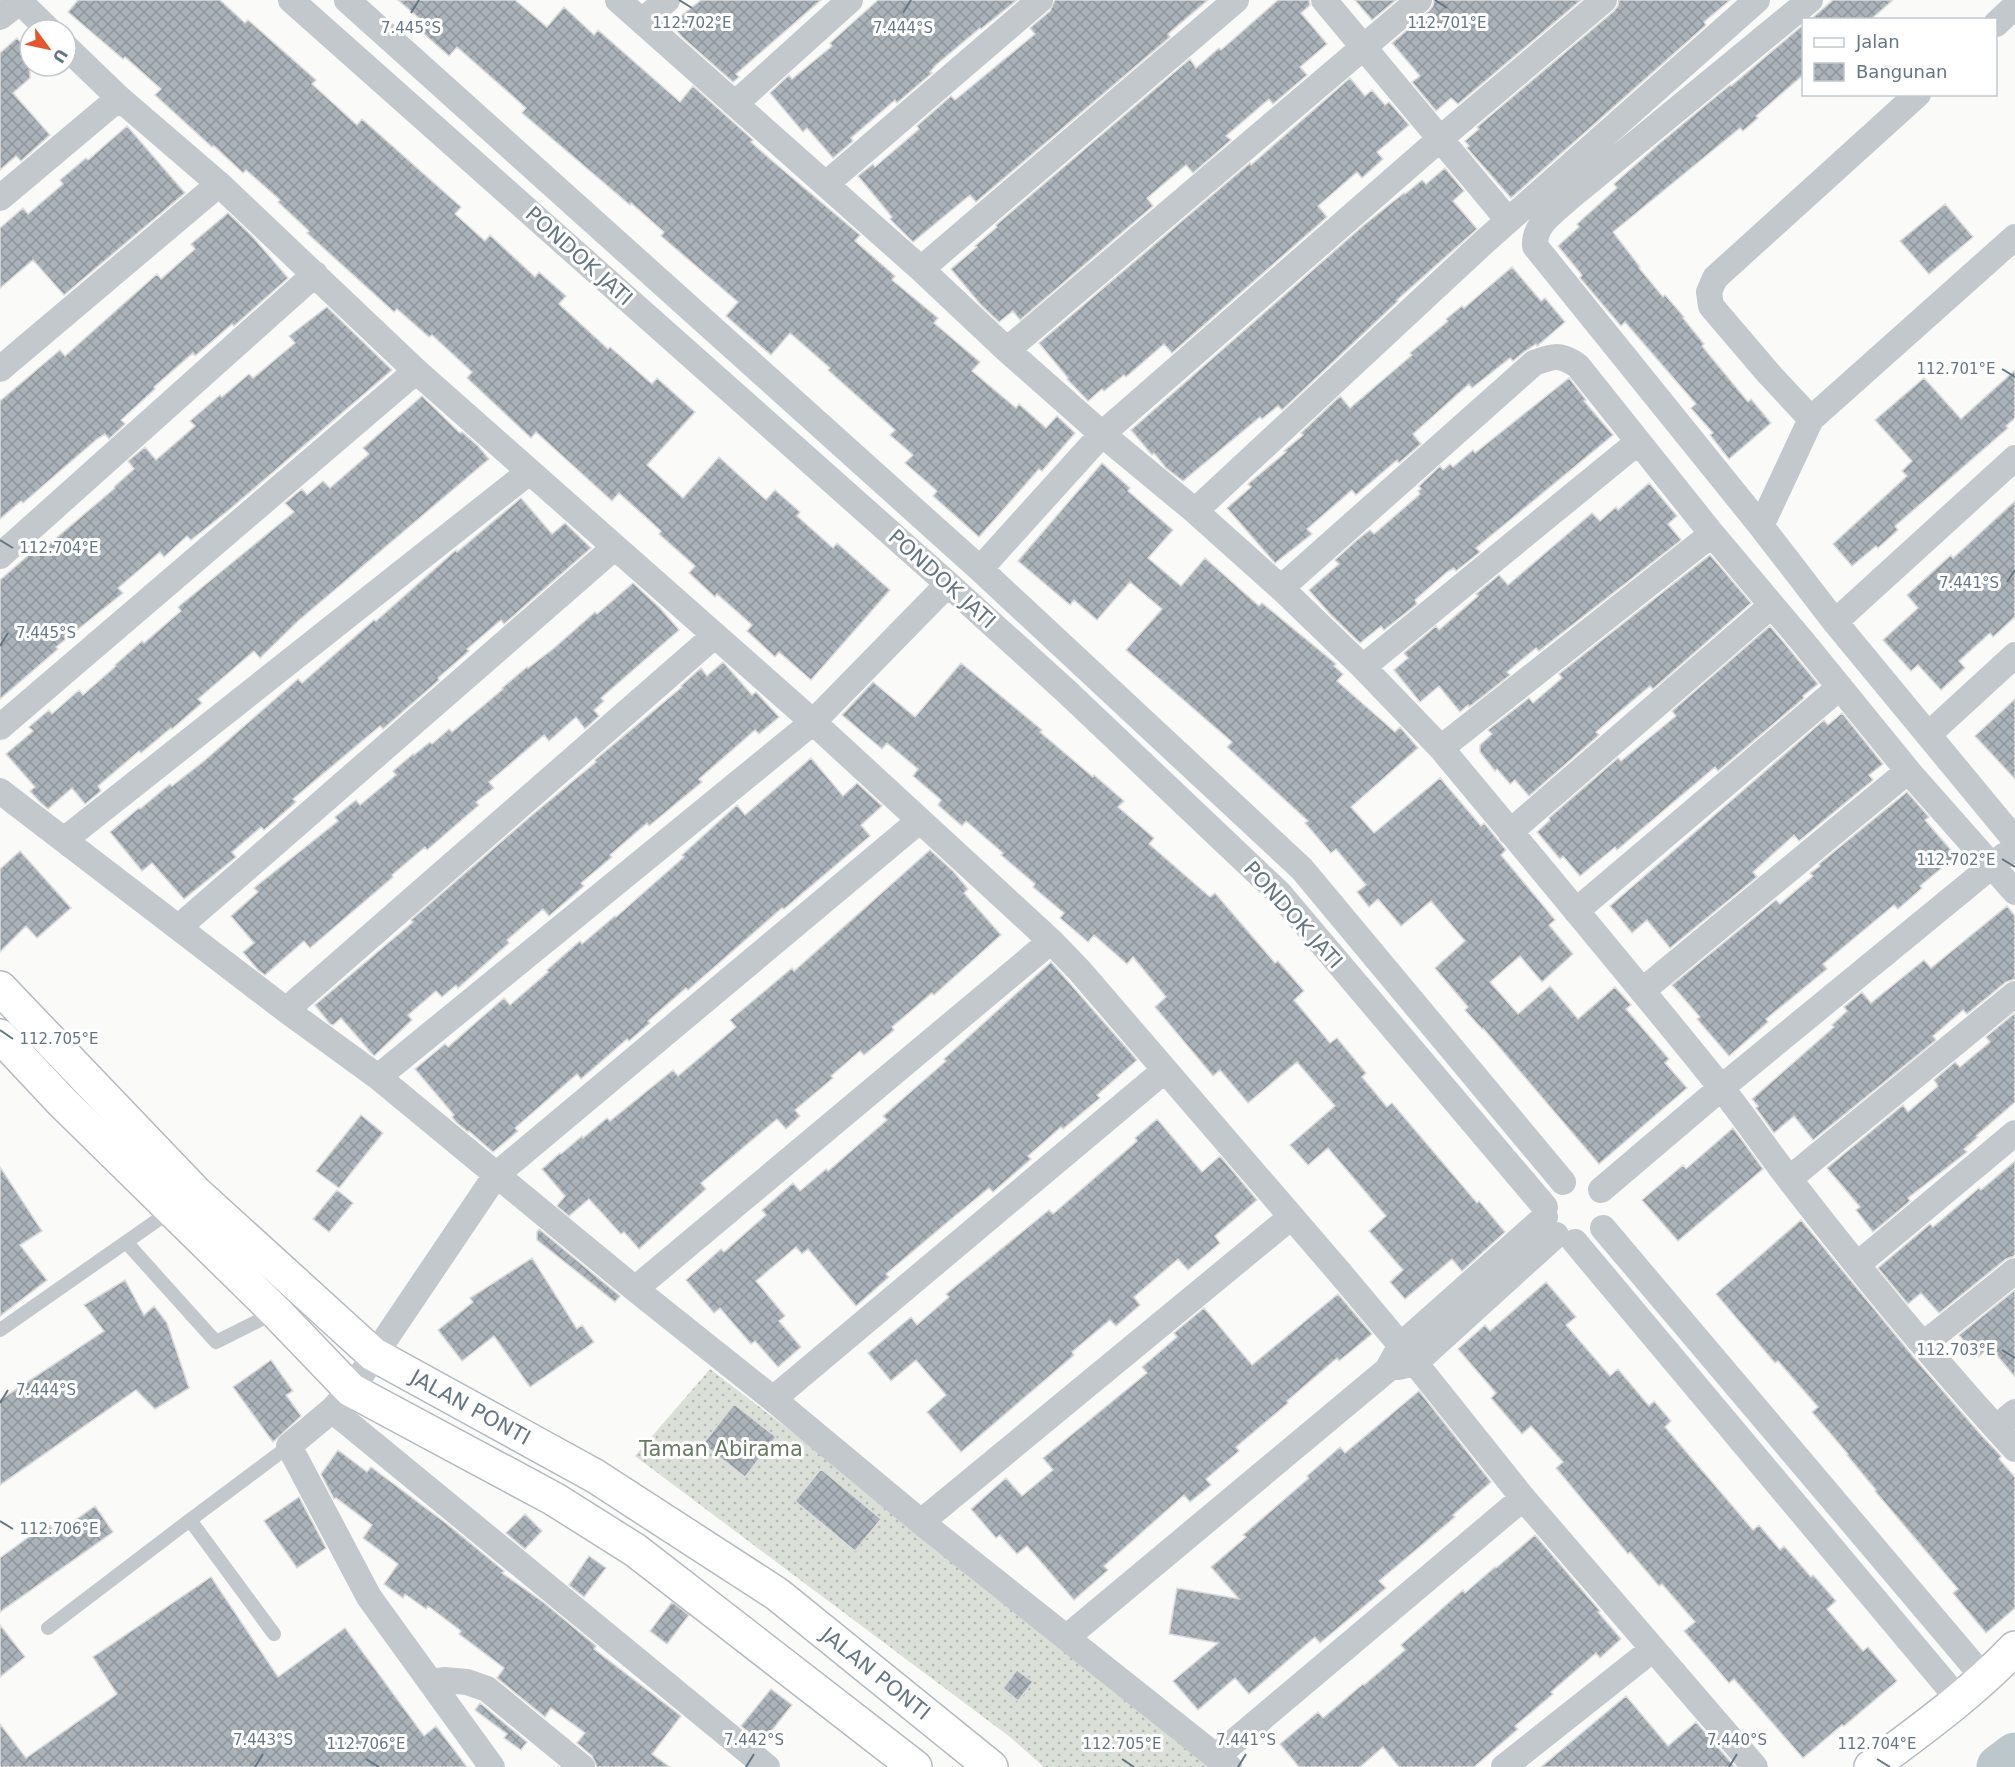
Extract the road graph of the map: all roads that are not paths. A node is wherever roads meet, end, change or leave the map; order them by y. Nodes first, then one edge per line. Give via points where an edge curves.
1 (291, 0) edge
2 (347, 0) edge
3 (618, 0) edge
4 (667, 0) edge
5 (850, 0) edge
6 (1040, 0) edge
7 (1236, 0) edge
8 (1324, 0) edge
9 (1419, 0) edge
10 (1604, 0) edge
11 (1757, 0) edge
12 (1810, 0) edge
13 (15, 5) edge
14 (2015, 6) edge
15 (33, 18) edge
16 (642, 21) junction
17 (1997, 22) edge
18 (1363, 46) junction
19 (78, 59) edge
20 (1916, 96) edge
21 (119, 98) junction
22 (736, 103) junction
23 (1441, 138) junction
24 (219, 184) junction
25 (826, 184) junction
26 (0, 198) edge
27 (1508, 220) junction
28 (2015, 237) edge
29 (921, 269) junction
30 (315, 274) junction
31 (1007, 350) junction
32 (0, 369) edge
33 (416, 371) junction
34 (1811, 419) junction
35 (1102, 434) junction
36 (1638, 442) junction
37 (2015, 458) edge
38 (529, 472) junction
39 (1195, 511) junction
40 (1761, 526) junction
41 (1712, 534) junction
42 (615, 547) junction
43 (0, 556) edge
44 (980, 569) junction
45 (948, 584) junction
46 (1281, 588) junction
47 (1772, 605) junction
48 (1835, 622) junction
49 (714, 636) junction
50 (2015, 655) edge
51 (1086, 666) junction
52 (1363, 667) junction
53 (1840, 687) junction
54 (1066, 691) junction
55 (813, 722) junction
56 (0, 727) edge
57 (1929, 734) junction
58 (1441, 748) junction
59 (1908, 771) junction
60 (0, 791) edge
61 (919, 821) junction
62 (1510, 832) junction
63 (64, 840) junction
64 (2015, 840) edge
65 (2015, 847) edge
66 (1992, 866) junction
67 (2015, 892) edge
68 (1576, 911) junction
69 (179, 927) junction
70 (1051, 941) junction
71 (0, 988) edge
72 (1642, 991) junction
73 (2015, 994) edge
74 (286, 1010) junction
75 (0, 1036) edge
76 (1165, 1070) junction
77 (378, 1077) junction
78 (1721, 1088) junction
79 (2015, 1133) edge
80 (496, 1175) junction
81 (1789, 1179) junction
82 (1563, 1182) junction
83 (1601, 1190) junction
84 (172, 1210) junction
85 (1291, 1217) junction
86 (1555, 1225) junction
87 (1603, 1228) junction
88 (126, 1242) junction
89 (1858, 1264) junction
90 (2015, 1271) edge
91 (635, 1289) junction
92 (276, 1312) junction
93 (0, 1330) edge
94 (1924, 1344) junction
95 (373, 1354) junction
96 (1408, 1354) junction
97 (773, 1399) junction
98 (341, 1400) junction
99 (2005, 1420) edge
100 (289, 1446) junction
101 (2015, 1449) edge
102 (1523, 1498) junction
103 (190, 1520) junction
104 (921, 1522) junction
105 (48, 1628) dead end
106 (274, 1634) dead end
107 (1067, 1637) junction
108 (2015, 1648) edge
109 (1653, 1649) junction
110 (1985, 1679) junction
111 (431, 1682) junction
112 (1959, 1701) junction
113 (1223, 1762) edge
114 (492, 1767) edge
115 (582, 1767) edge
116 (767, 1767) edge
117 (915, 1767) edge
118 (991, 1767) edge
119 (1504, 1767) edge
120 (1755, 1767) edge
121 (1871, 1767) edge

1 - 45 street, PONDOK JATI
2 - 44 street, PONDOK JATI
3 - 16 street
4 - 16 street
5 - 22 street
6 - 25 street
7 - 29 street
8 - 18 street
9 - 18 street
10 - 23 street
11 - 27 street
12 - 40 street via 1568,199 1535,235 1535,246
13 - 15 street
14 - 17 street
16 - 22 street
18 - 23 street
18 - 31 street
19 - 21 street
20 - 34 street via 1715,278 1709,292 1711,306
21 - 24 street
21 - 26 street
22 - 25 street
23 - 27 street
23 - 35 street
24 - 30 street
24 - 32 street
25 - 29 street
27 - 39 street
28 - 34 street
29 - 31 street
30 - 33 street
30 - 43 street
31 - 35 street
33 - 38 street
33 - 56 street
34 - 40 street
35 - 39 street
35 - 44 street
36 - 41 street
36 - 46 street via 1578,366 1566,358 1552,357 1534,363
36 - 52 street
37 - 48 street
38 - 42 street
38 - 63 street
39 - 46 street
40 - 48 street
41 - 47 street
41 - 58 street
42 - 49 street
42 - 69 street
44 - 51 street, PONDOK JATI
45 - 54 street, PONDOK JATI
45 - 55 street
46 - 52 street
47 - 53 street
47 - 62 street
48 - 57 street
49 - 55 street
49 - 74 street
50 - 57 street
51 - 54 street
51 - 82 street, PONDOK JATI via 1302,869
52 - 58 street
53 - 59 street
53 - 68 street
54 - 86 street, PONDOK JATI via 1279,893
55 - 61 street
55 - 77 street
57 - 64 street
58 - 62 street
59 - 66 street
59 - 72 street
60 - 63 street
61 - 70 street
61 - 80 street
62 - 68 street
63 - 69 street
65 - 66 street
66 - 67 street
66 - 78 street
68 - 72 street
69 - 74 street
70 - 76 street
70 - 91 street
71 - 95 main road, JALAN PONTI via 195,1192
72 - 78 street
73 - 81 street
74 - 77 street
75 - 84 main road, JALAN PONTI
76 - 85 street
76 - 97 street
77 - 80 street
78 - 81 street
78 - 83 street
79 - 89 street
80 - 91 street
80 - 95 street
81 - 89 street
82 - 83 street via 1583,1179
82 - 86 street via 1548,1197
83 - 87 street via 1608,1209
84 - 88 lane
84 - 92 main road, JALAN PONTI
85 - 96 street
85 - 104 street
86 - 87 street via 1586,1241
86 - 96 street
86 - 112 street, PONDOK JATI
87 - 110 street
88 - 92 lane via 216,1342
88 - 93 lane
89 - 94 street
90 - 94 street
91 - 97 street
92 - 98 main road, JALAN PONTI
94 - 99 street
95 - 98 street
95 - 118 main road, JALAN PONTI via 595,1476 777,1594
96 - 102 street
96 - 107 street
97 - 104 street
98 - 100 street
98 - 116 street
98 - 117 main road, JALAN PONTI via 554,1499 635,1550
99 - 101 street
100 - 103 lane
100 - 111 street via 369,1597
102 - 109 street
102 - 113 street
103 - 105 lane
103 - 106 lane
104 - 107 street
107 - 113 street
108 - 110 main road
109 - 119 street
109 - 120 street
110 - 112 main road
111 - 114 street
111 - 115 street via 467,1682 487,1689
112 - 121 main road

